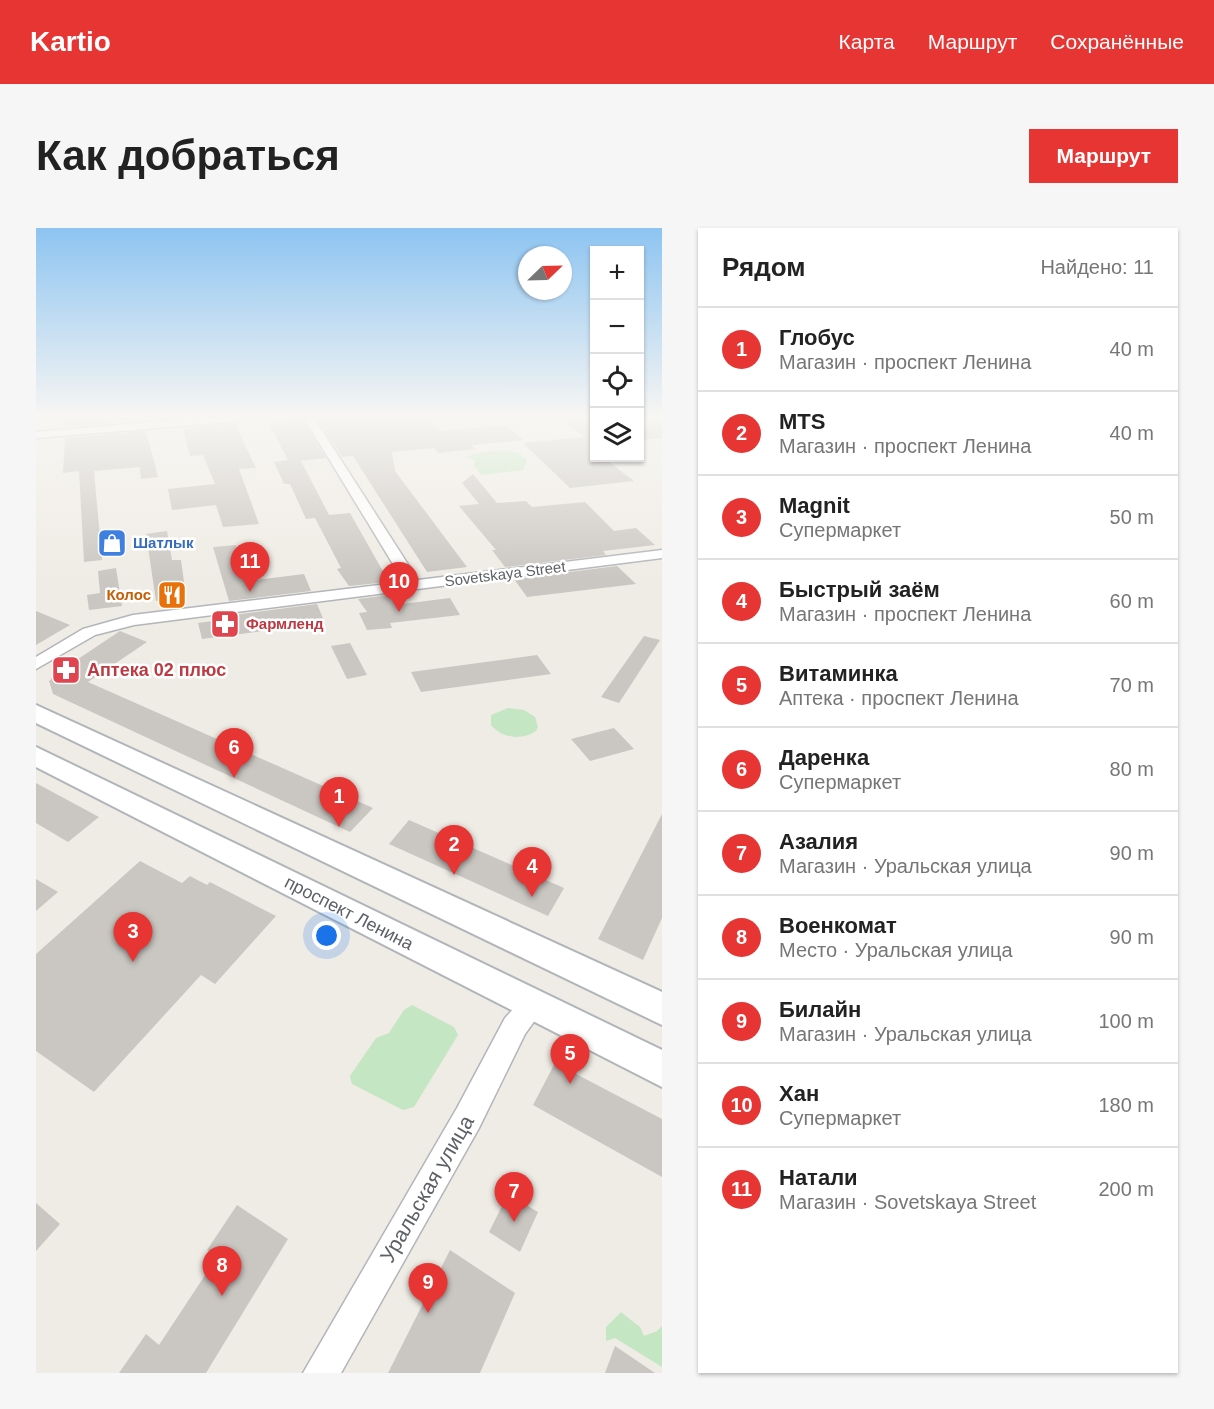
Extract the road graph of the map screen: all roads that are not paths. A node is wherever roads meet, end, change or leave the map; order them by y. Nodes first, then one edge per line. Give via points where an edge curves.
1 (343, 471) edge
2 (662, 554) edge
3 (414, 585) junction
4 (36, 664) edge
5 (36, 713) edge
6 (36, 756) edge
7 (533, 1005) junction
8 (661, 1007) edge
9 (662, 1069) edge
10 (321, 1373) edge

1 - 3 street
2 - 3 street, Sovetskaya Street
3 - 4 street, Sovetskaya Street via 133,620 89,632
5 - 8 street
6 - 7 street, проспект Ленина
7 - 9 street, проспект Ленина
7 - 10 street, Уральская улица via 515,1026 468,1118

